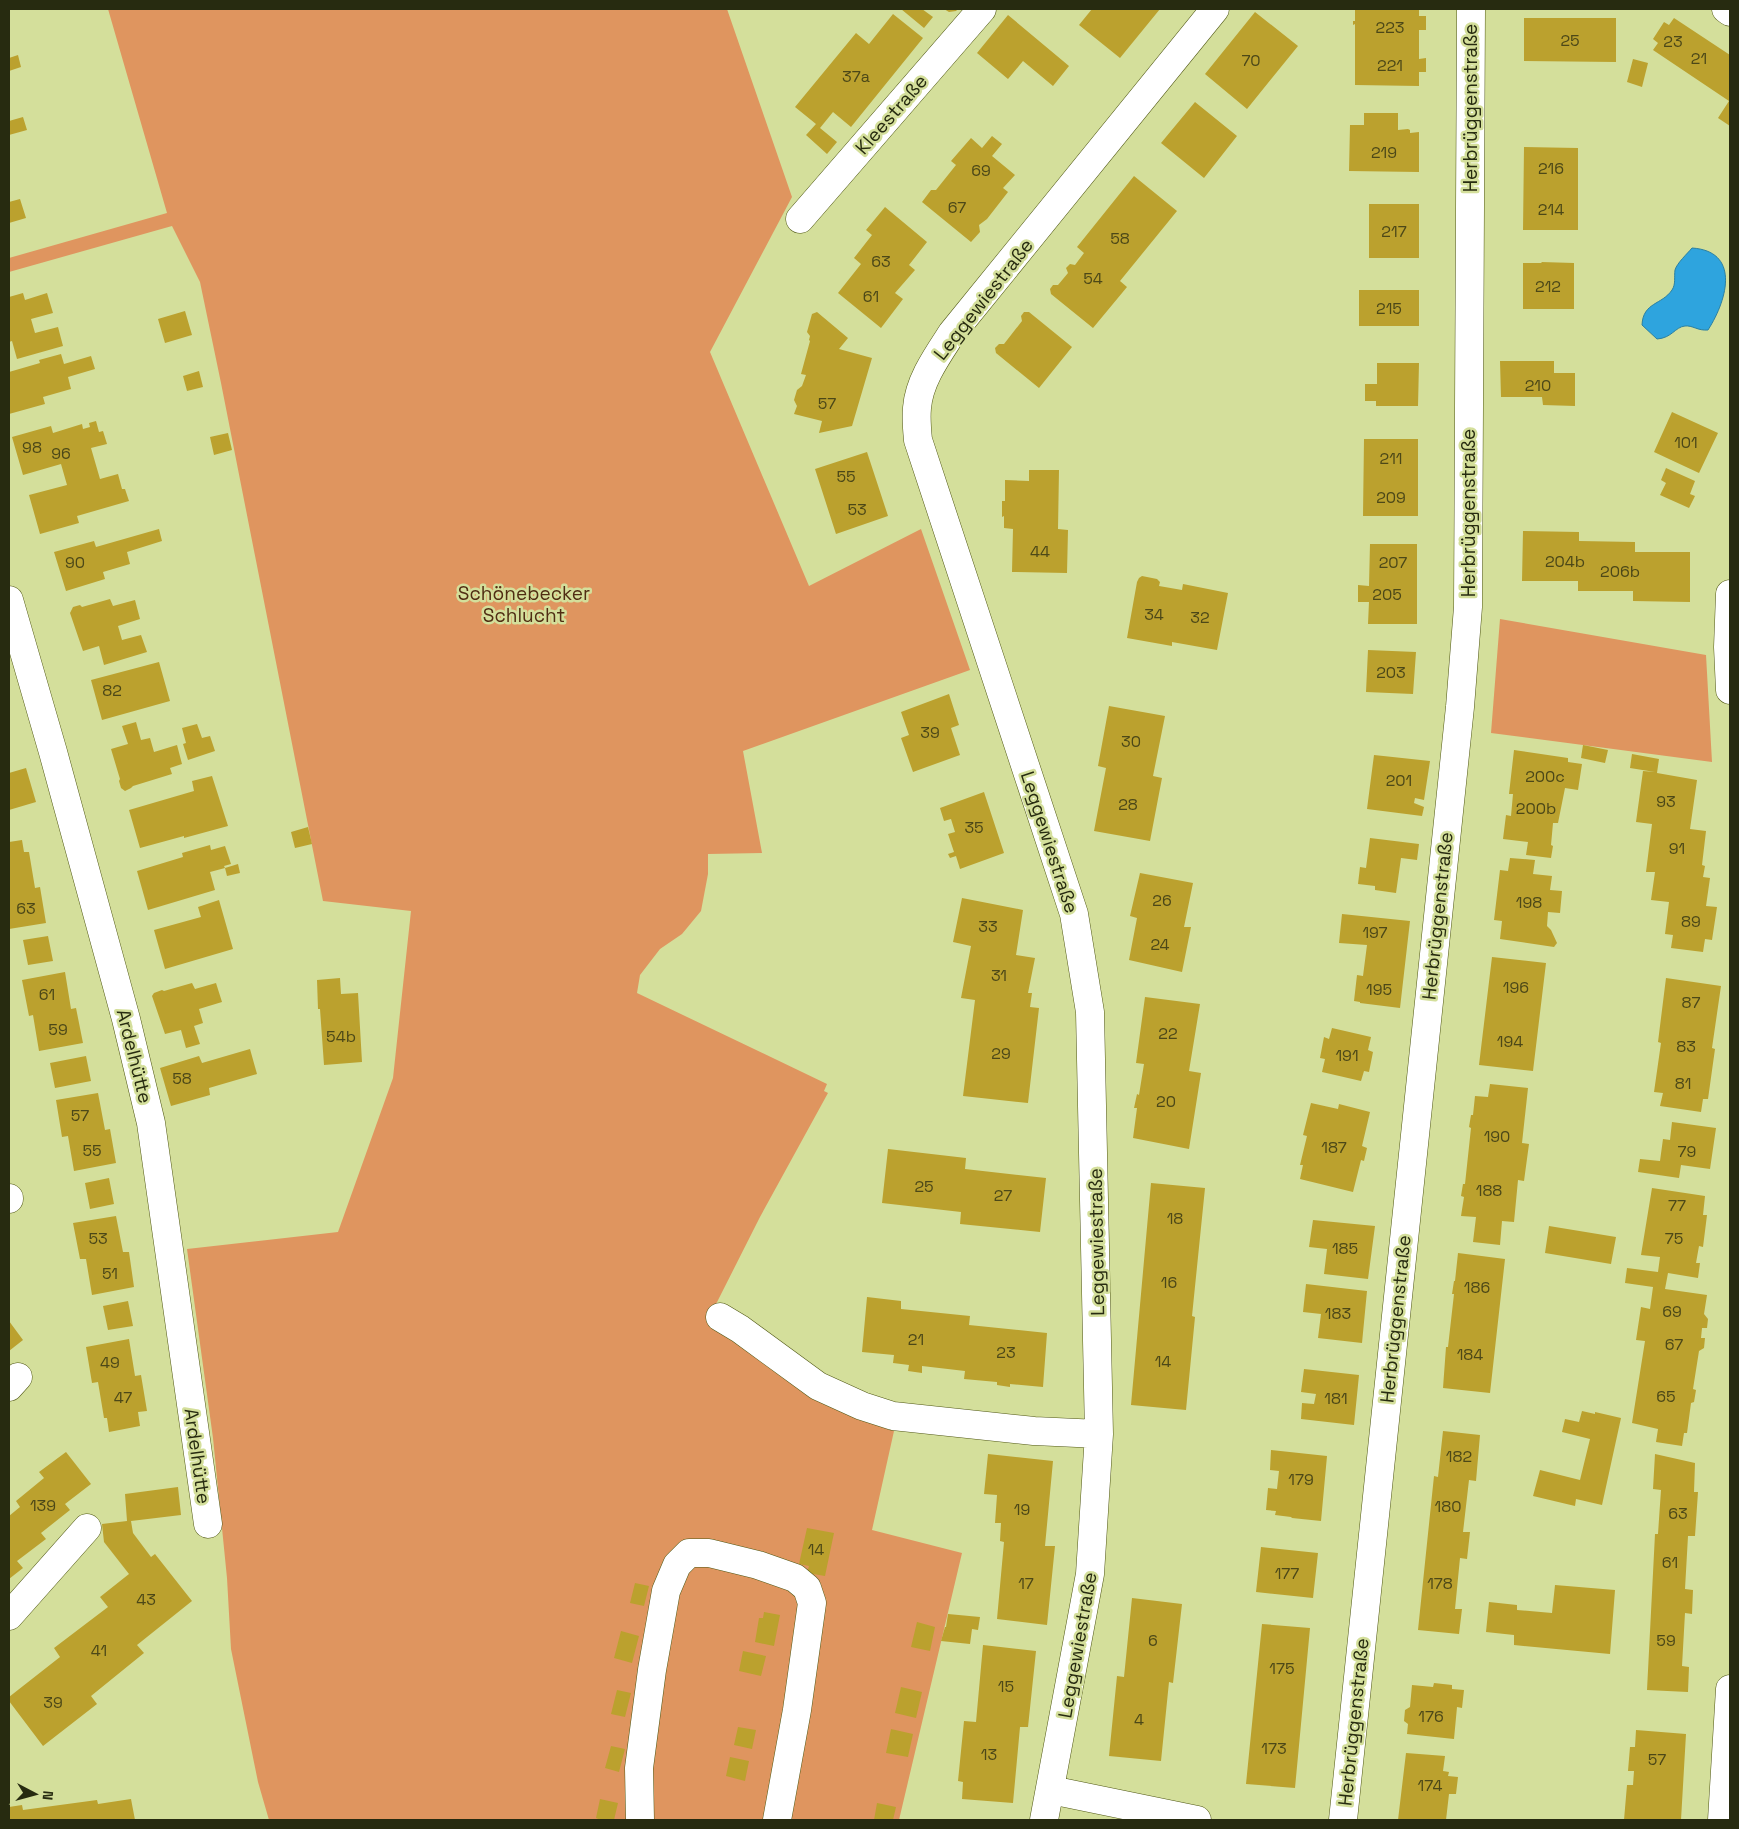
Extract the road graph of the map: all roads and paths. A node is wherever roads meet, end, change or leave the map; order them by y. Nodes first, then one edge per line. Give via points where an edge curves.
1 (982, 9) edge
2 (1215, 9) edge
3 (1471, 9) edge
4 (1726, 9) edge
5 (1730, 12) edge
6 (800, 219) dead end
7 (1730, 594) edge
8 (9, 600) edge
9 (1730, 690) edge
10 (720, 1317) dead end
11 (1099, 1434) junction
12 (208, 1524) dead end
13 (87, 1528) dead end
14 (9, 1616) edge
15 (1730, 1689) edge
16 (1051, 1790) junction
17 (640, 1820) edge
18 (777, 1820) edge
19 (1044, 1820) edge
20 (1197, 1820) edge
21 (1343, 1820) edge
22 (1722, 1820) edge

1 - 6 street, Kleestraße
2 - 11 street, Leggewiestraße via 952,333 931,367 917,407 918,440 1074,914 1090,1012
3 - 21 street, Herbrüggenstraße via 1467,616
4 - 5 street
7 - 9 street
8 - 12 street, Ardelhütte via 126,1019 151,1123
10 - 11 street via 818,1386 893,1416 1034,1431
11 - 16 street, Leggewiestraße via 1090,1574
13 - 14 street
15 - 22 street
16 - 19 street, Leggewiestraße
16 - 20 street
17 - 18 street via 639,1768 666,1591 677,1565 689,1553 709,1553 758,1564 795,1578 807,1588 812,1603

